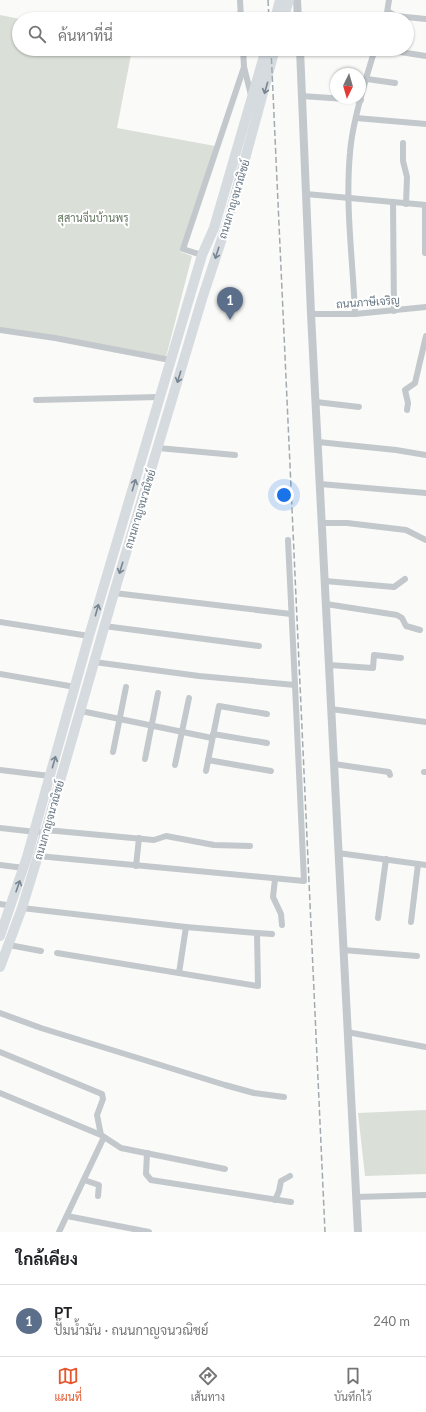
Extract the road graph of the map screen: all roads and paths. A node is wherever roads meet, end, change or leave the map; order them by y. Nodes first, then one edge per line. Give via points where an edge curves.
1 (240, 0) edge
2 (280, 0) edge
3 (289, 0) edge
4 (297, 0) edge
5 (389, 0) edge
6 (241, 12) edge
7 (276, 12) edge
8 (288, 12) edge
9 (298, 12) edge
10 (388, 12) edge
11 (414, 18) edge
12 (426, 19) edge
13 (414, 54) edge
14 (243, 56) edge
15 (268, 56) edge
16 (269, 56) edge
17 (299, 56) edge
18 (373, 56) edge
19 (426, 56) edge
20 (244, 67) junction
21 (367, 79) junction
22 (366, 82) edge
23 (395, 83) dead end
24 (301, 96) junction
25 (252, 97) junction
26 (330, 98) edge
27 (360, 104) edge
28 (356, 118) junction
29 (426, 124) edge
30 (403, 143) dead end
31 (306, 194) junction
32 (349, 197) junction
33 (393, 202) junction
34 (406, 204) junction
35 (425, 206) edge
36 (219, 211) junction
37 (230, 214) junction
38 (425, 253) edge
39 (202, 255) junction
40 (426, 307) edge
41 (394, 310) junction
42 (311, 314) junction
43 (355, 314) junction
44 (0, 330) edge
45 (426, 336) edge
46 (170, 360) junction
47 (159, 397) junction
48 (36, 400) dead end
49 (316, 402) junction
50 (359, 407) dead end
51 (407, 410) dead end
52 (318, 442) junction
53 (158, 448) junction
54 (235, 455) dead end
55 (426, 455) edge
56 (320, 484) junction
57 (426, 493) edge
58 (322, 523) junction
59 (288, 540) dead end
60 (426, 540) edge
61 (405, 579) dead end
62 (325, 581) junction
63 (114, 593) junction
64 (326, 604) junction
65 (291, 614) junction
66 (0, 622) edge
67 (104, 626) junction
68 (420, 630) dead end
69 (89, 636) junction
70 (259, 646) dead end
71 (401, 658) dead end
72 (94, 662) junction
73 (329, 665) junction
74 (0, 674) edge
75 (295, 685) junction
76 (75, 687) junction
77 (126, 687) dead end
78 (158, 693) dead end
79 (189, 698) dead end
80 (331, 708) junction
81 (81, 711) junction
82 (267, 714) dead end
83 (119, 719) junction
84 (426, 722) edge
85 (151, 726) junction
86 (182, 732) junction
87 (213, 736) junction
88 (267, 743) dead end
89 (113, 752) dead end
90 (145, 758) dead end
91 (208, 760) junction
92 (334, 764) junction
93 (175, 765) dead end
94 (0, 770) edge
95 (206, 771) dead end
96 (271, 771) dead end
97 (390, 775) dead end
98 (50, 776) junction
99 (0, 828) edge
100 (34, 832) junction
101 (46, 832) junction
102 (138, 838) junction
103 (250, 846) dead end
104 (338, 853) junction
105 (38, 856) junction
106 (386, 859) junction
107 (418, 864) junction
108 (0, 865) edge
109 (426, 865) edge
110 (136, 866) junction
111 (24, 868) junction
112 (274, 878) junction
113 (0, 904) edge
114 (11, 906) junction
115 (22, 908) junction
116 (378, 918) dead end
117 (411, 922) dead end
118 (282, 925) dead end
119 (186, 927) junction
120 (256, 933) junction
121 (272, 934) dead end
122 (0, 936) edge
123 (9, 945) junction
124 (342, 950) junction
125 (41, 951) dead end
126 (57, 953) dead end
127 (417, 956) dead end
128 (0, 967) edge
129 (180, 973) junction
130 (0, 1013) edge
131 (347, 1032) junction
132 (426, 1047) edge
133 (0, 1052) edge
134 (0, 1093) edge
135 (284, 1097) dead end
136 (103, 1136) junction
137 (147, 1154) junction
138 (225, 1169) dead end
139 (290, 1176) dead end
140 (84, 1180) junction
141 (426, 1195) edge
142 (98, 1196) dead end
143 (356, 1197) junction
144 (275, 1200) junction
145 (291, 1202) dead end
146 (67, 1216) junction
147 (59, 1232) edge
148 (149, 1232) edge
149 (358, 1232) edge

1 - 6 street
2 - 7 highway
3 - 8 highway
4 - 9 street
5 - 10 street
11 - 12 street
13 - 19 street
14 - 20 street
15 - 25 highway, ถนนกาญจนวณิชย์
16 -> 37 highway, ถนนกาญจนวณิชย์
17 - 24 street
18 - 21 street
20 - 25 street
20 - 39 street via 183,249
21 - 22 street
21 - 23 street
24 - 26 street
24 - 31 street
25 - 36 highway, ถนนกาญจนวณิชย์
27 - 28 street
28 - 29 street
28 - 32 street via 350,152
30 - 34 street via 403,161 407,178
31 - 32 street
31 - 42 street
32 - 33 street
32 - 43 street
33 - 34 street
33 - 41 street
34 - 35 street
35 - 38 street
36 - 37 highway
36 - 39 highway, ถนนกาญจนวณิชย์
37 -> 53 highway, ถนนกาญจนวณิชย์
39 - 46 highway, ถนนกาญจนวณิชย์
40 - 41 street, ถนนภาษีเจริญ
41 - 43 street, ถนนภาษีเจริญ
42 - 43 street, ถนนภาษีเจริญ
42 - 49 street
44 - 46 street
45 - 51 street via 415,383 405,390
46 - 47 highway, ถนนกาญจนวณิชย์
47 - 48 street
69 -> 47 highway, ถนนกาญจนวณิชย์
49 - 50 street
49 - 52 street
52 - 55 street
52 - 56 street
53 - 54 street
53 -> 63 highway, ถนนกาญจนวณิชย์
56 - 57 street
56 - 58 street
58 - 60 street via 348,523 406,530
58 - 62 street
59 - 65 street
61 - 62 street via 403,583 394,587
62 - 64 street
63 - 65 street
63 - 67 highway, ถนนกาญจนวณิชย์
64 - 68 street via 397,614 406,626
64 - 73 street
65 - 75 street
66 - 69 street
67 - 70 street
67 - 72 highway, ถนนกาญจนวณิชย์
69 - 76 highway, ถนนกาญจนวณิชย์
71 - 73 street via 374,655 373,668
72 - 75 street
72 - 81 highway, ถนนกาญจนวณิชย์
73 - 80 street
74 - 76 street
75 - 112 street via 304,881
98 -> 76 highway, ถนนกาญจนวณิชย์
77 - 83 street
78 - 85 street
79 - 86 street
80 - 84 street
80 - 92 street
81 - 83 street
81 - 101 highway, ถนนกาญจนวณิชย์
82 - 87 street via 218,706
83 - 85 street
83 - 89 street
85 - 86 street
85 - 90 street
86 - 87 street
86 - 93 street
87 - 88 street
87 - 91 street
91 - 95 street
91 - 96 street
92 - 97 street via 379,769
92 - 104 street
94 - 98 street
98 - 100 highway, ถนนกาญจนวณิชย์
99 - 100 street
100 - 101 street
100 - 111 highway, ถนนกาญจนวณิชย์
101 - 102 street
101 - 105 highway, ถนนกาญจนวณิชย์
102 - 103 street via 154,840 166,836 214,845
102 - 110 street
104 - 106 street
104 - 124 street
105 - 110 street
105 - 115 highway, ถนนกาญจนวณิชย์
106 - 107 street
106 - 116 street
107 - 109 street
107 - 117 street
108 - 111 street
110 - 112 street
114 -> 111 highway, ถนนกาญจนวณิชย์
112 - 118 street via 274,897 281,914
113 - 114 street
114 - 122 highway, ถนนกาญจนวณิชย์
115 - 119 street
115 - 123 highway, ถนนกาญจนวณิชย์
119 - 120 street
119 - 129 street
120 - 121 street
120 - 129 street via 258,986
123 - 125 street
123 - 128 highway, ถนนกาญจนวณิชย์
124 - 127 street
124 - 131 street
126 - 129 street
130 - 135 street via 225,1085 254,1093
131 - 132 street
131 - 143 street
133 - 136 street via 100,1093 102,1099 97,1115
134 - 136 street
136 - 137 street via 121,1148
136 - 140 street
137 - 138 street
137 - 144 street via 146,1174 151,1180
139 - 144 street via 281,1181
140 - 142 street via 99,1185
140 - 146 street
141 - 143 street
143 - 149 street
144 - 145 street
146 - 147 street
146 - 148 street

